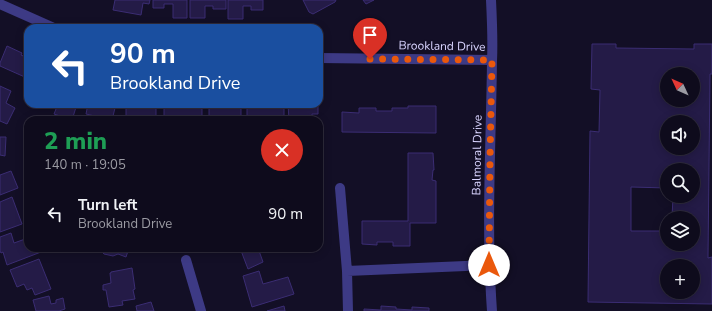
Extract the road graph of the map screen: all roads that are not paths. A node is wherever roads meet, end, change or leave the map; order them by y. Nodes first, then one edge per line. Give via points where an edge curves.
1 (491, 0) edge
2 (0, 4) edge
3 (45, 24) edge
4 (323, 58) edge
5 (492, 60) junction
6 (340, 188) dead end
7 (186, 260) dead end
8 (489, 265) junction
9 (347, 271) junction
10 (201, 311) edge
11 (348, 311) edge
12 (492, 311) edge

1 - 5 street, Balmoral Drive
2 - 3 street
4 - 5 street, Brookland Drive
5 - 8 street, Balmoral Drive
6 - 9 street
7 - 10 street
8 - 9 street
8 - 12 street, Balmoral Drive
9 - 11 street

